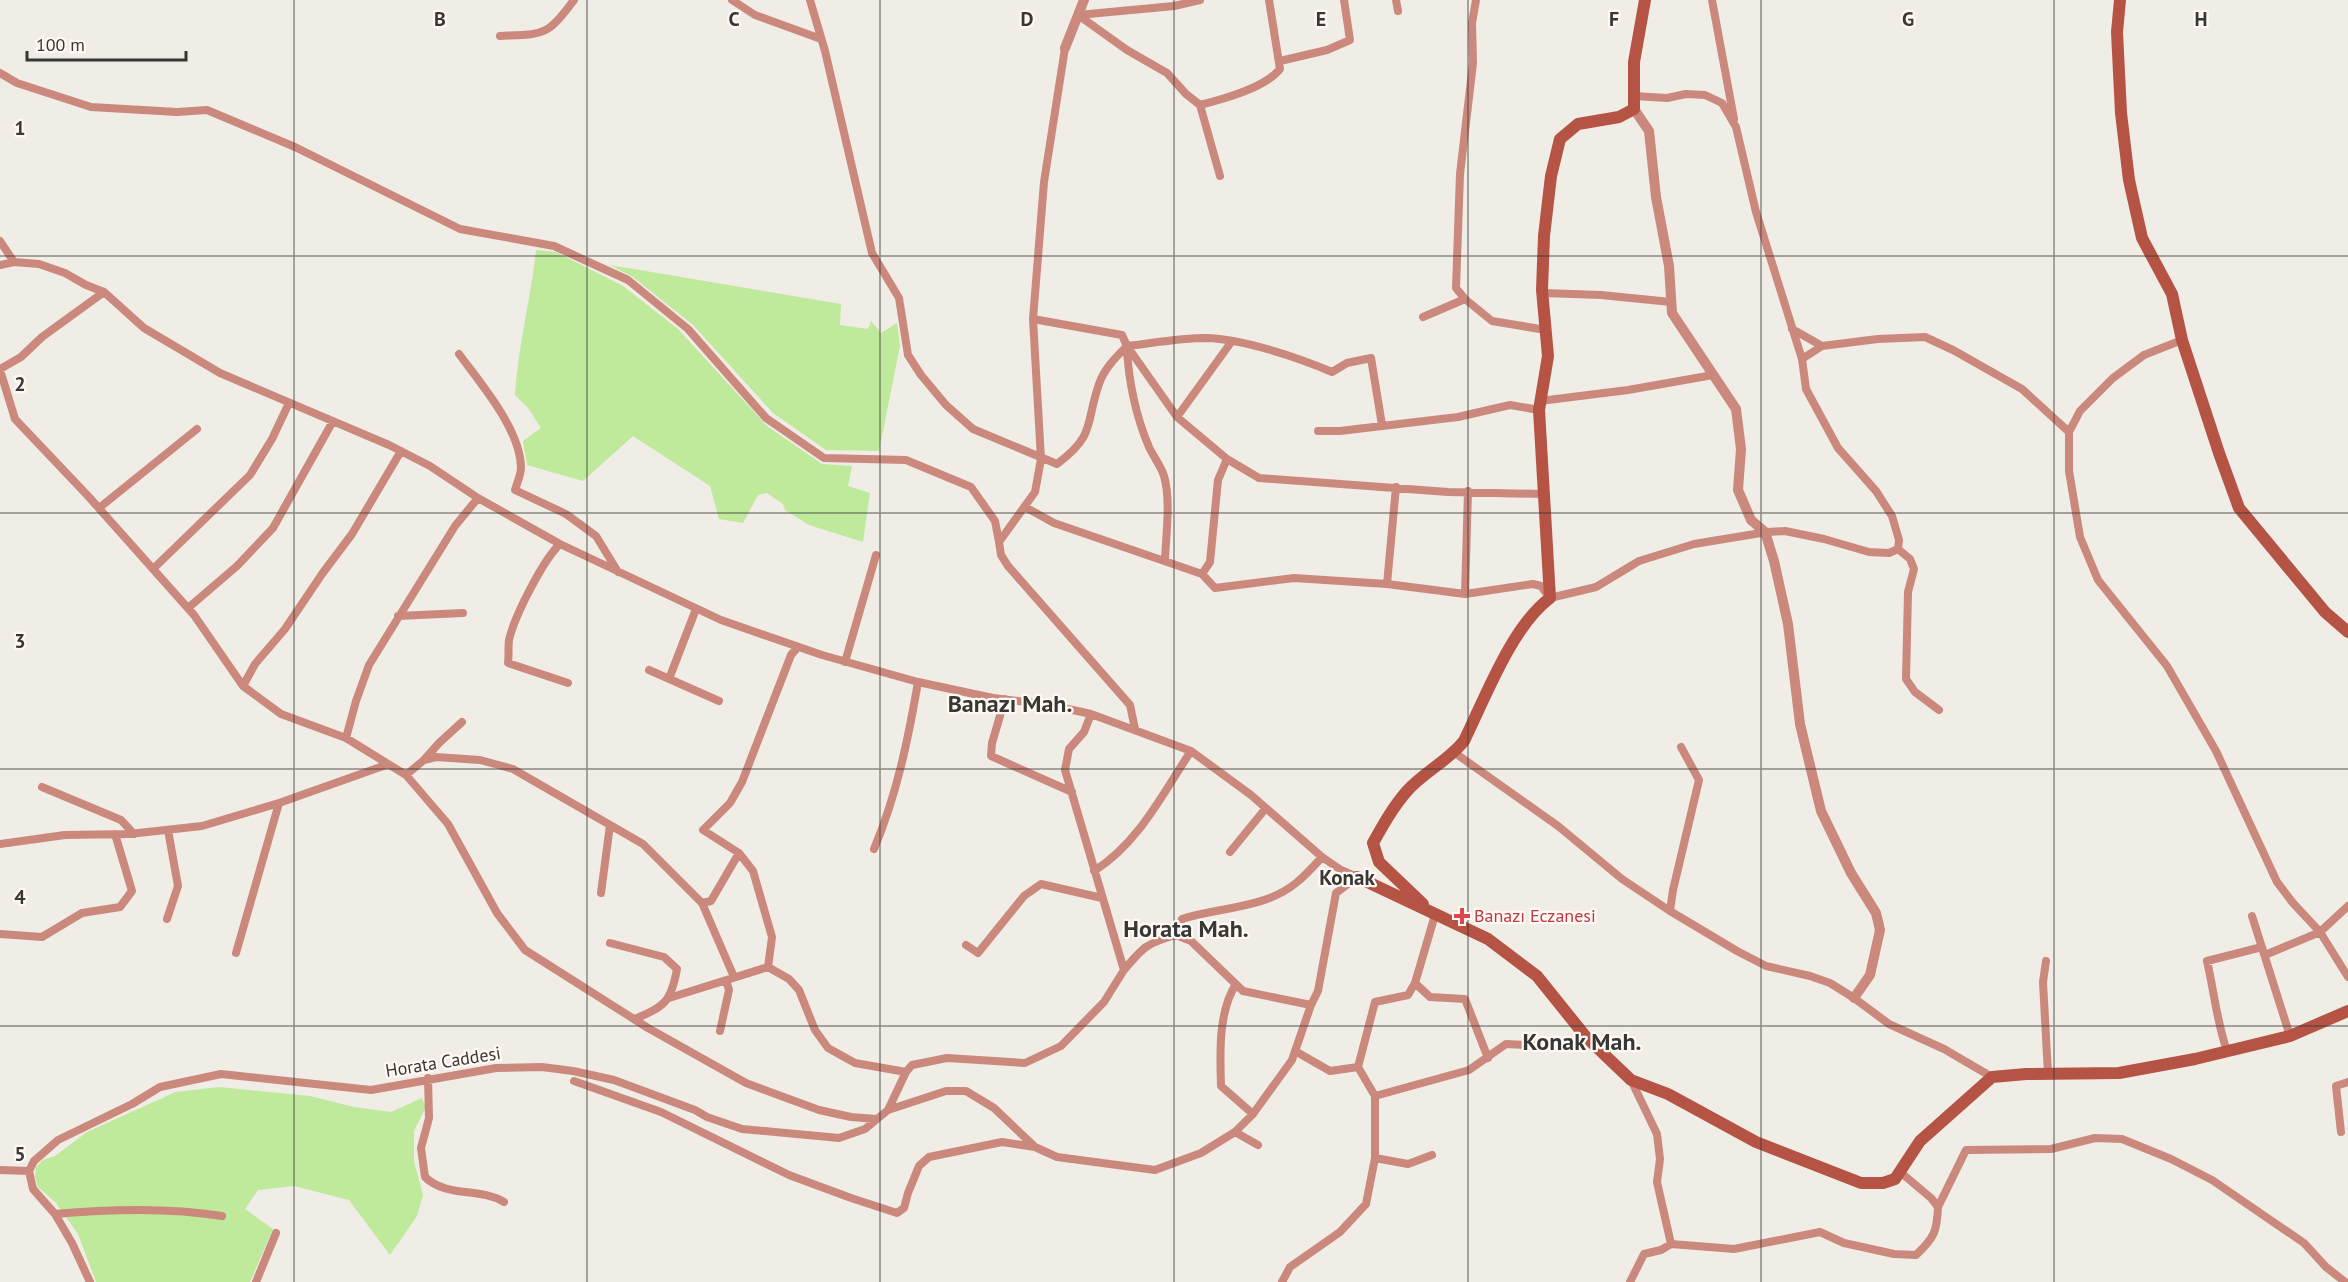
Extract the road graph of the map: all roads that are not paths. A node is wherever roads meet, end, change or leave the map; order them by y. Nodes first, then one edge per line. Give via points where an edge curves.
1 (574, 0) edge
2 (732, 0) edge
3 (810, 0) edge
4 (1084, 0) edge
5 (1200, 0) edge
6 (1269, 0) edge
7 (1344, 0) edge
8 (1396, 0) edge
9 (1645, 0) edge
10 (1712, 0) edge
11 (2120, 0) edge
12 (1475, 1) edge
13 (1398, 10) dead end
14 (1078, 15) junction
15 (500, 36) dead end
16 (821, 39) junction
17 (1065, 48) joint
18 (1280, 61) junction
19 (0, 72) edge
20 (1634, 103) junction
21 (1200, 105) junction
22 (1735, 125) junction
23 (1220, 176) dead end
24 (0, 241) edge
25 (14, 262) junction
26 (0, 265) edge
27 (105, 292) junction
28 (1543, 293) junction
29 (1465, 299) junction
30 (1671, 302) junction
31 (1423, 317) dead end
32 (1033, 319) junction
33 (1792, 329) junction
34 (1546, 330) junction
35 (1232, 340) junction
36 (2182, 340) junction
37 (1127, 346) junction
38 (1821, 346) junction
39 (459, 354) dead end
40 (1802, 359) junction
41 (0, 370) edge
42 (1713, 375) junction
43 (289, 403) junction
44 (1540, 406) junction
45 (1177, 417) junction
46 (333, 421) junction
47 (1382, 425) junction
48 (197, 429) dead end
49 (1318, 431) dead end
50 (2069, 432) junction
51 (400, 451) junction
52 (1041, 459) junction
53 (1227, 459) junction
54 (1396, 487) junction
55 (1468, 492) junction
56 (1542, 494) junction
57 (478, 498) junction
58 (1025, 507) junction
59 (99, 508) junction
60 (1765, 532) junction
61 (999, 542) junction
62 (560, 544) junction
63 (1898, 549) junction
64 (876, 555) dead end
65 (1165, 560) junction
66 (153, 569) junction
67 (619, 572) junction
68 (1202, 574) junction
69 (1387, 584) junction
70 (1465, 594) junction
71 (1550, 598) junction
72 (188, 608) junction
73 (696, 609) junction
74 (463, 613) dead end
75 (398, 616) junction
76 (2348, 632) edge
77 (798, 647) junction
78 (845, 662) junction
79 (649, 670) dead end
80 (669, 679) junction
81 (568, 682) dead end
82 (918, 682) junction
83 (243, 686) junction
84 (1005, 699) junction
85 (719, 701) dead end
86 (1939, 710) dead end
87 (1091, 714) junction
88 (462, 722) dead end
89 (1135, 729) junction
90 (346, 738) junction
91 (1681, 747) dead end
92 (1191, 751) junction
93 (1455, 753) junction
94 (424, 760) junction
95 (386, 765) junction
96 (406, 775) junction
97 (42, 787) dead end
98 (1071, 792) junction
99 (279, 803) junction
100 (1266, 808) junction
101 (610, 825) junction
102 (168, 830) junction
103 (115, 834) junction
104 (134, 834) junction
105 (0, 844) edge
106 (874, 849) dead end
107 (1230, 852) dead end
108 (738, 853) junction
109 (1322, 857) junction
110 (1341, 870) junction
111 (1094, 871) junction
112 (1357, 877) junction
113 (601, 893) dead end
114 (1336, 893) junction
115 (1102, 898) junction
116 (702, 903) junction
117 (2348, 906) edge
118 (1670, 911) junction
119 (1435, 915) junction
120 (2252, 916) dead end
121 (167, 919) dead end
122 (2320, 932) junction
123 (0, 934) edge
124 (1176, 935) junction
125 (610, 943) dead end
126 (966, 945) dead end
127 (2263, 951) junction
128 (236, 953) dead end
129 (2046, 961) dead end
130 (768, 967) junction
131 (1124, 970) junction
132 (2348, 977) edge
133 (730, 978) junction
134 (1415, 983) junction
135 (1236, 984) junction
136 (669, 998) junction
137 (1854, 998) junction
138 (1311, 1005) junction
139 (2348, 1011) edge
140 (635, 1019) junction
141 (720, 1031) dead end
142 (2290, 1035) junction
143 (1586, 1037) junction
144 (1295, 1051) junction
145 (2227, 1051) junction
146 (1488, 1058) junction
147 (1358, 1067) junction
148 (906, 1072) junction
149 (2048, 1074) junction
150 (1992, 1077) junction
151 (428, 1078) junction
152 (1631, 1080) junction
153 (574, 1081) dead end
154 (2348, 1082) edge
155 (1375, 1096) junction
156 (888, 1110) junction
157 (1253, 1114) junction
158 (876, 1119) junction
159 (1235, 1132) junction
160 (2341, 1132) dead end
161 (1258, 1145) dead end
162 (1035, 1147) junction
163 (1432, 1155) dead end
164 (1375, 1158) junction
165 (0, 1170) edge
166 (29, 1171) junction
167 (1899, 1171) junction
168 (504, 1202) dead end
169 (1938, 1207) junction
170 (55, 1214) junction
171 (222, 1216) dead end
172 (276, 1233) dead end
173 (1671, 1244) junction
174 (90, 1282) edge
175 (256, 1282) edge
176 (1282, 1282) edge
177 (1630, 1282) edge
178 (2345, 1282) edge

1 - 15 street via 545,33
2 - 16 street via 755,15
3 - 16 street
4 - 14 street
5 - 14 street
6 - 18 street
7 - 18 street via 1350,40
8 - 13 street
9 - 20 main road via 1634,62
10 - 22 street
11 - 36 main road via 2117,32 2129,180 2142,238 2172,294
12 - 29 street via 1456,255 1456,288
14 - 17 street
14 - 21 street via 1167,73
16 - 52 street via 872,253 899,298 908,355 946,405 973,429
17 - 32 street via 1044,182
18 - 21 street via 1275,75 1238,94
19 - 61 street via 17,83 91,107 207,110 295,147 460,229 554,246 628,280 688,329 766,418 824,458 906,460 971,487 995,521
20 - 22 street via 1686,94 1706,95 1722,103
20 - 28 main road via 1619,117 1578,124 1560,139 1544,236
20 - 30 street via 1649,131
21 - 23 street
22 - 33 street via 1756,212
24 - 25 street
25 - 26 street
25 - 27 street via 39,264
27 - 41 street
27 - 43 street via 144,328 220,373
28 - 30 street
28 - 34 main road
29 - 31 street
29 - 34 street via 1492,321
30 - 42 street via 1672,313
32 - 37 street via 1122,335
32 - 52 street
33 - 38 street
33 - 40 street
34 - 44 main road via 1548,356
35 - 37 street via 1205,338
35 - 45 street
35 - 47 street via 1332,372 1347,363 1371,358
36 - 50 street via 2144,356 2113,378 2080,411
36 - 76 main road via 2239,508 2325,612
37 - 45 street
37 - 52 street via 1099,382 1087,433 1071,454 1057,464
37 - 65 street via 1140,420 1164,475
38 - 40 street
38 - 50 street via 1925,337 2022,389
39 - 67 street via 516,441 521,469 515,490 566,514 596,536
40 - 63 street via 1806,389 1838,448 1876,491 1892,516
41 - 59 street via 15,419
42 - 44 street
42 - 60 street via 1736,409 1741,449 1738,490 1751,519
43 - 46 street
43 - 66 street via 250,475
44 - 47 street via 1510,405 1458,417
44 - 56 main road
45 - 53 street
46 - 51 street
46 - 72 street via 273,528
47 - 49 street
48 - 59 street
50 - 122 street via 2069,471 2080,537 2098,580 2167,666 2216,751 2277,882
51 - 57 street
51 - 83 street via 352,534 285,629 255,664
52 - 58 street via 1035,492
53 - 54 street via 1259,478
53 - 68 street via 1218,480 1210,562
54 - 55 street
54 - 69 street
55 - 56 street
55 - 70 street
56 - 71 main road
57 - 62 street
57 - 75 street via 454,526
58 - 61 street
58 - 65 street via 1054,523
59 - 66 street
60 - 63 street via 1824,538 1869,552 1889,553
60 - 71 street via 1694,544 1639,561 1596,587
60 - 137 street via 1788,624 1800,724 1821,811 1876,914 1880,930 1870,975
61 - 89 street via 1008,566 1130,705
62 - 67 street
62 - 81 street via 550,553 520,611 509,640 508,663
63 - 86 street via 1910,559 1914,569 1908,592 1906,680
64 - 78 street
65 - 68 street
66 - 72 street
67 - 73 street
68 - 69 street via 1215,588 1294,578
69 - 70 street
70 - 71 street via 1533,584 1541,586
71 - 93 main road via 1536,608 1517,636
72 - 83 street
73 - 77 street
73 - 80 street
74 - 75 street
75 - 90 street via 369,665
77 - 78 street
77 - 108 street via 790,655 742,782 730,803 703,830
78 - 82 street
79 - 80 street
80 - 85 street
82 - 84 street
82 - 106 street via 890,810
83 - 90 street via 282,714
84 - 87 street
84 - 98 street via 991,756
87 - 89 street
87 - 98 street via 1084,732 1069,749 1065,770
88 - 94 street
89 - 92 street
90 - 95 street
91 - 118 street via 1699,780
92 - 100 street
92 - 111 street via 1144,823 1112,860
93 - 118 street
93 - 119 main road via 1407,791 1373,843 1379,862
94 - 96 street
94 - 101 street via 480,760 513,769
95 - 96 street
95 - 99 street
96 - 140 street via 448,824 497,914 525,950
97 - 104 street via 121,820
98 - 111 street
99 - 102 street via 202,826
99 - 128 street
100 - 107 street
100 - 109 street
101 - 113 street
101 - 116 street via 643,844
102 - 104 street
102 - 121 street via 178,886
103 - 104 street
103 - 105 street via 65,835
103 - 123 street via 132,891 120,907 82,913 42,937
108 - 116 street via 711,901
108 - 130 street via 753,871 772,937
109 - 110 street
109 - 124 street via 1295,884 1259,902 1182,919
110 - 112 street
110 - 114 street
111 - 115 street
112 - 114 street
112 - 119 main road
114 - 138 street via 1318,991
115 - 126 street via 1041,884 1024,896 978,953
115 - 131 street
116 - 133 street
117 - 122 street
118 - 137 street via 1767,966 1830,983
119 - 134 street
119 - 143 main road via 1488,939 1537,976
120 - 127 street
122 - 127 street
122 - 132 street
124 - 131 street via 1153,941
124 - 135 street via 1191,942
125 - 136 street via 664,957 677,969
127 - 142 street
127 - 145 street via 2207,961
129 - 149 street via 2043,982
130 - 133 street
130 - 148 street via 799,990 815,1030 828,1048 855,1062
131 - 148 street via 1104,1002 1062,1046 1024,1063 947,1058 912,1065
133 - 136 street
133 - 141 street
134 - 146 street via 1430,997 1465,999
134 - 147 street via 1408,995 1375,1002
135 - 138 street via 1243,991
135 - 157 street via 1227,998 1220,1056 1221,1086
136 - 140 street via 660,1009
137 - 150 street via 1889,1024
138 - 144 street
139 - 142 main road
140 - 158 street via 746,1083 819,1110
142 - 145 main road
143 - 146 street via 1562,1047 1506,1044
143 - 152 main road
144 - 147 street via 1330,1071
144 - 157 street
145 - 149 main road via 2119,1073
146 - 155 street via 1469,1070
147 - 155 street
148 - 156 street
149 - 150 main road
150 - 167 main road via 1920,1141
151 - 158 street, Horata Caddesi via 496,1068 573,1071 614,1080 742,1129 793,1135 839,1138 865,1129
151 - 166 street, Horata Caddesi via 371,1090 221,1074 160,1087 58,1140 34,1161
151 - 168 street via 429,1118 421,1148 425,1178 443,1189 487,1195
152 - 167 main road via 1668,1094 1756,1142 1861,1183 1883,1183 1895,1179
152 - 173 street via 1657,1134 1657,1182
153 - 162 street via 661,1113 789,1175 897,1213 904,1208 918,1166 929,1157 1002,1142
154 - 160 street via 2336,1086
155 - 164 street
156 - 158 street, Horata Caddesi
156 - 162 street via 946,1091 966,1091 994,1108
157 - 159 street
159 - 161 street
159 - 162 street via 1201,1153 1155,1170 1057,1157
163 - 164 street via 1408,1164
164 - 176 street via 1366,1204 1340,1232 1290,1267
165 - 166 street
166 - 170 street via 33,1189
167 - 169 street
169 - 173 street via 1933,1238 1916,1255 1844,1243 1820,1232 1734,1249
169 - 178 street via 1966,1150 2051,1149 2095,1138 2122,1139 2212,1180 2304,1243
170 - 171 street via 186,1210
170 - 174 street
172 - 175 street
173 - 177 street via 1644,1254

